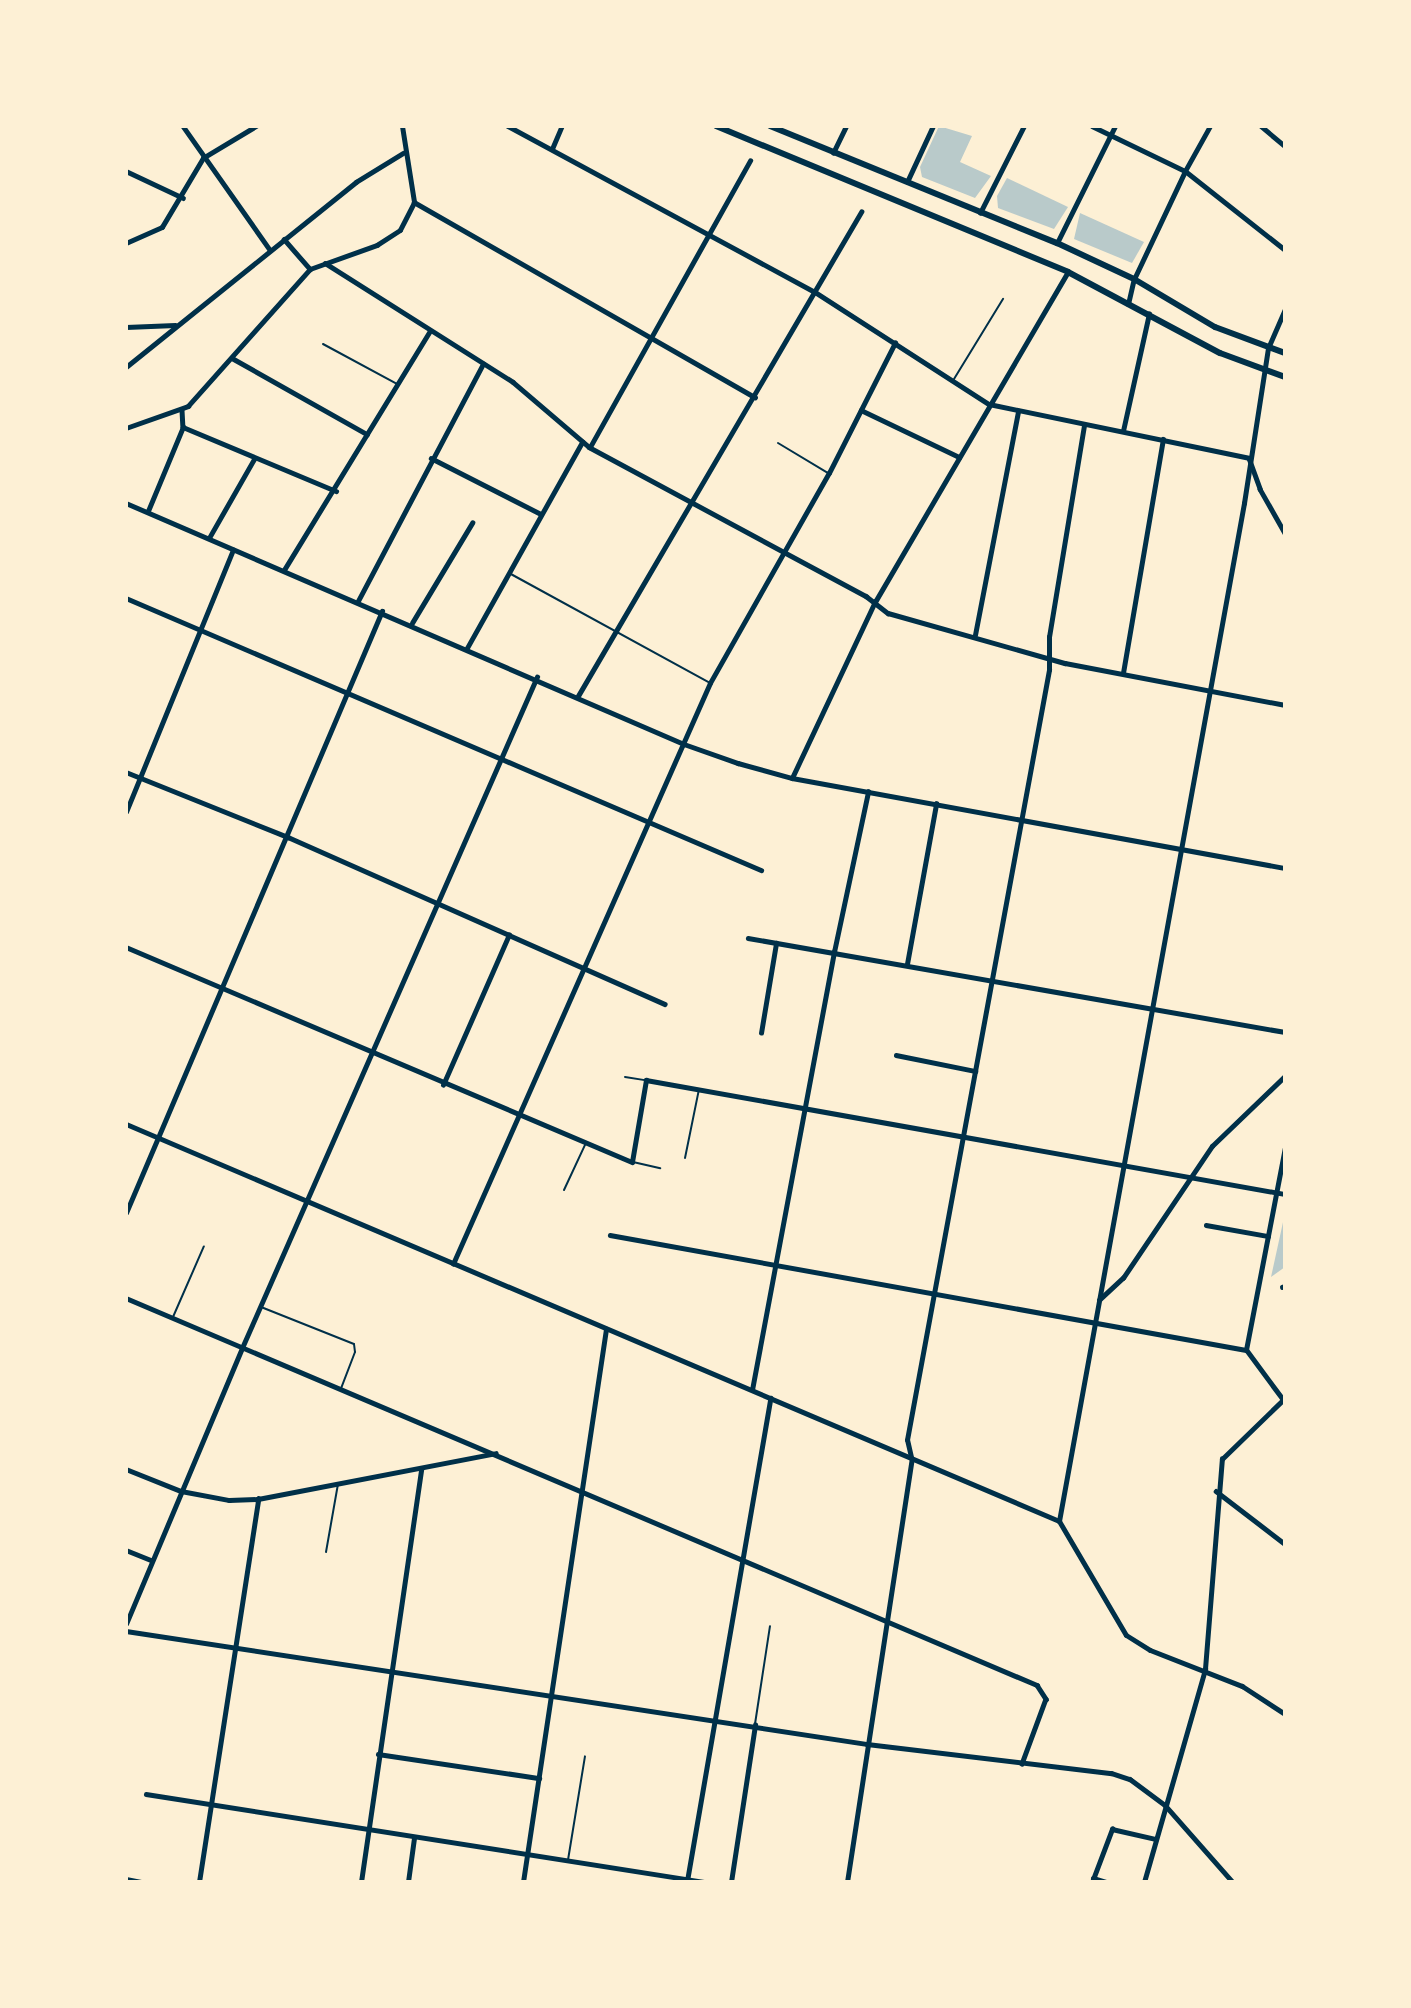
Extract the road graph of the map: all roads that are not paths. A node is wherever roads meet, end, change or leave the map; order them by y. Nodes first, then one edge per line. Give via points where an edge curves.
1 (183, 126) edge
2 (256, 126) edge
3 (402, 126) edge
4 (508, 126) edge
5 (562, 126) edge
6 (717, 126) edge
7 (770, 126) edge
8 (846, 126) edge
9 (933, 126) edge
10 (1024, 126) edge
11 (1092, 126) edge
12 (1115, 126) edge
13 (1209, 126) edge
14 (1261, 126) edge
15 (1111, 134) junction
16 (1285, 146) edge
17 (552, 149) junction
18 (403, 153) junction
19 (833, 153) junction
20 (204, 158) junction
21 (750, 161) dead end
22 (126, 171) edge
23 (1185, 171) junction
24 (907, 182) junction
25 (183, 198) junction
26 (414, 202) junction
27 (861, 212) dead end
28 (980, 213) junction
29 (710, 235) junction
30 (284, 239) junction
31 (126, 243) edge
32 (1057, 243) junction
33 (270, 250) junction
34 (1285, 250) edge
35 (325, 263) junction
36 (310, 269) junction
37 (1068, 272) junction
38 (1134, 279) junction
39 (815, 292) junction
40 (1003, 299) dead end
41 (1128, 304) junction
42 (1285, 309) edge
43 (1149, 314) junction
44 (176, 326) junction
45 (126, 327) edge
46 (430, 331) junction
47 (652, 338) junction
48 (895, 343) junction
49 (323, 344) dead end
50 (1268, 348) junction
51 (1285, 353) edge
52 (232, 358) junction
53 (483, 364) junction
54 (126, 367) edge
55 (1264, 372) junction
56 (1285, 377) edge
57 (953, 380) junction
58 (398, 385) junction
59 (755, 397) junction
60 (989, 404) junction
61 (182, 410) junction
62 (862, 410) junction
63 (1018, 411) junction
64 (1084, 425) junction
65 (183, 427) junction
66 (126, 428) edge
67 (1123, 431) junction
68 (367, 434) junction
69 (1163, 439) junction
70 (582, 442) junction
71 (778, 443) dead end
72 (589, 447) junction
73 (959, 457) junction
74 (431, 458) junction
75 (1249, 458) junction
76 (254, 459) junction
77 (829, 473) junction
78 (335, 491) junction
79 (689, 501) junction
80 (126, 503) edge
81 (148, 511) junction
82 (541, 514) junction
83 (472, 523) dead end
84 (1285, 533) edge
85 (209, 538) junction
86 (233, 550) junction
87 (783, 554) junction
88 (284, 570) junction
89 (509, 573) junction
90 (126, 598) edge
91 (358, 601) junction
92 (875, 602) junction
93 (382, 611) junction
94 (412, 623) junction
95 (617, 631) junction
96 (203, 632) junction
97 (975, 635) junction
98 (467, 648) junction
99 (1048, 657) junction
100 (1123, 673) junction
101 (537, 677) junction
102 (710, 683) junction
103 (1209, 690) junction
104 (349, 692) junction
105 (578, 696) junction
106 (1285, 705) edge
107 (684, 744) junction
108 (502, 760) junction
109 (126, 772) edge
110 (142, 778) junction
111 (792, 778) junction
112 (868, 792) junction
113 (936, 804) junction
114 (126, 811) edge
115 (1020, 820) junction
116 (649, 823) junction
117 (288, 837) junction
118 (1178, 852) junction
119 (1285, 868) edge
120 (761, 870) dead end
121 (437, 902) junction
122 (509, 935) junction
123 (748, 938) dead end
124 (776, 943) junction
125 (126, 947) edge
126 (834, 952) junction
127 (907, 964) junction
128 (584, 969) junction
129 (993, 980) junction
130 (222, 987) junction
131 (665, 1004) dead end
132 (1151, 1009) junction
133 (1285, 1032) edge
134 (761, 1033) dead end
135 (373, 1054) junction
136 (896, 1055) dead end
137 (975, 1071) junction
138 (1285, 1076) edge
139 (625, 1077) dead end
140 (646, 1080) junction
141 (443, 1085) junction
142 (699, 1088) junction
143 (806, 1107) junction
144 (520, 1116) junction
145 (126, 1124) edge
146 (963, 1136) junction
147 (158, 1137) junction
148 (585, 1145) junction
149 (1285, 1148) edge
150 (685, 1158) dead end
151 (632, 1162) junction
152 (1122, 1167) junction
153 (660, 1168) dead end
154 (1190, 1177) junction
155 (564, 1190) dead end
156 (1277, 1191) junction
157 (1285, 1194) edge
158 (306, 1200) junction
159 (126, 1213) edge
160 (1206, 1225) dead end
161 (610, 1235) dead end
162 (1268, 1236) junction
163 (204, 1246) dead end
164 (453, 1264) junction
165 (775, 1267) junction
166 (934, 1293) junction
167 (126, 1298) edge
168 (1098, 1301) junction
169 (260, 1307) junction
170 (173, 1318) junction
171 (1093, 1320) junction
172 (606, 1329) junction
173 (242, 1348) junction
174 (1246, 1350) junction
175 (341, 1390) junction
176 (752, 1390) junction
177 (770, 1398) junction
178 (1284, 1399) edge
179 (497, 1452) junction
180 (912, 1459) junction
181 (126, 1469) edge
182 (421, 1469) junction
183 (338, 1482) junction
184 (181, 1491) junction
185 (579, 1491) junction
186 (1216, 1491) junction
187 (258, 1499) junction
188 (1059, 1521) junction
189 (1285, 1544) edge
190 (126, 1550) edge
191 (326, 1552) dead end
192 (151, 1560) junction
193 (740, 1560) junction
194 (888, 1621) junction
195 (126, 1624) edge
196 (770, 1626) dead end
197 (126, 1631) edge
198 (235, 1647) junction
199 (1205, 1669) junction
200 (393, 1671) junction
201 (552, 1693) junction
202 (1285, 1714) edge
203 (712, 1718) junction
204 (754, 1725) junction
205 (867, 1744) junction
206 (378, 1754) junction
207 (585, 1756) dead end
208 (1022, 1764) junction
209 (538, 1779) junction
210 (146, 1794) dead end
211 (209, 1805) junction
212 (1165, 1805) junction
213 (368, 1830) junction
214 (414, 1838) junction
215 (1156, 1839) junction
216 (527, 1855) junction
217 (567, 1861) junction
218 (126, 1879) edge
219 (1092, 1880) edge
220 (687, 1881) edge
221 (141, 1882) edge
222 (198, 1882) edge
223 (361, 1882) edge
224 (408, 1882) edge
225 (523, 1882) edge
226 (705, 1882) edge
227 (731, 1882) edge
228 (848, 1882) edge
229 (1106, 1882) edge
230 (1144, 1882) edge
231 (1233, 1882) edge

1 - 20 street
2 - 20 street
3 - 18 street
4 - 17 street
5 - 17 street
6 - 37 main road
7 - 19 main road
8 - 19 street
9 - 24 street
10 - 28 street
11 - 15 street
12 - 15 street
13 - 23 street
14 - 16 street
15 - 23 street
15 - 32 street
17 - 29 street
18 - 26 street
18 - 30 street via 356,182
19 - 24 main road
20 - 25 street
20 - 33 street
21 - 29 street
22 - 25 street
23 - 34 street
23 - 38 street
24 - 28 main road
25 - 31 street via 162,227
26 - 35 street via 407,222 394,235
26 - 47 street
27 - 39 street
28 - 32 main road
29 - 39 street
29 - 47 street
30 - 33 street
30 - 36 street
32 - 38 main road
33 - 44 street
35 - 36 street
35 - 46 street
36 - 52 street
37 - 41 main road
37 - 60 street
38 - 41 street
38 - 50 main road via 1215,327
39 - 48 street
39 - 59 street
40 - 57 lane
41 - 43 main road
42 - 50 street
43 - 55 main road
43 - 67 street
44 - 45 street
44 - 54 street
46 - 53 street
46 - 58 street
47 - 59 street
47 - 72 street
48 - 57 street
48 - 62 street
49 - 58 lane
50 - 51 main road
50 - 55 street
52 - 61 street
52 - 68 street
53 - 70 street via 540,401
53 - 74 street
55 - 56 main road
55 - 75 street
57 - 60 street
58 - 68 street
59 - 79 street
60 - 63 street
60 - 73 street
61 - 65 street
61 - 66 street
62 - 73 street
62 - 77 street
63 - 64 street
63 - 97 street
64 - 67 street
64 - 99 street
65 - 76 street
65 - 81 street
67 - 69 street
68 - 78 street
69 - 75 street
69 - 100 street
70 - 72 street
70 - 82 street
71 - 77 lane
72 - 79 street
73 - 92 street
74 - 82 street
74 - 91 street
75 - 84 street
75 - 103 street
76 - 78 street
76 - 85 street
77 - 87 street
78 - 88 street
79 - 87 street
79 - 95 street
80 - 81 street
81 - 85 street
82 - 89 street
83 - 94 street
85 - 86 street
86 - 88 street
86 - 96 street
87 - 92 street
87 - 102 street
88 - 91 street
89 - 95 lane
89 - 98 street
90 - 96 street
91 - 93 street
92 - 97 street via 888,613
92 - 111 street
93 - 94 street
93 - 104 street
94 - 98 street
95 - 102 lane
95 - 105 street
96 - 104 street
96 - 110 street
97 - 99 street
98 - 101 street
99 - 100 street
99 - 115 street
100 - 103 street
101 - 105 street
101 - 108 street
102 - 107 street
103 - 106 street
103 - 118 street
104 - 108 street
104 - 117 street
105 - 107 street
107 - 111 street
107 - 116 street
108 - 116 street
108 - 121 street
109 - 110 street
110 - 114 street
110 - 117 street
111 - 112 street
112 - 113 street
112 - 126 street
113 - 115 street
113 - 127 street
115 - 118 street
115 - 129 street
116 - 120 street
116 - 128 street
117 - 121 street
117 - 130 street
118 - 119 street
118 - 132 street
121 - 122 street
121 - 135 street
122 - 128 street
122 - 141 street
123 - 124 street
124 - 126 street
124 - 134 street
125 - 130 street
126 - 127 street
126 - 143 street
127 - 129 street
128 - 131 street
128 - 144 street
129 - 132 street
129 - 137 street
130 - 135 street
130 - 147 street
132 - 133 street
132 - 152 street
135 - 141 street
135 - 158 street
136 - 137 street
137 - 146 street
138 - 154 street via 1230,1125
139 - 140 lane
140 - 142 street
140 - 151 street
141 - 144 street
142 - 143 street
142 - 150 lane
143 - 146 street
143 - 165 street
144 - 148 street
144 - 164 street
145 - 147 street
146 - 152 street
146 - 166 street
147 - 158 street
147 - 159 street
148 - 151 street
148 - 155 lane
149 - 156 street
151 - 153 lane
152 - 154 street
152 - 168 street
154 - 156 street
154 - 168 street via 1123,1278
156 - 157 street
156 - 162 street
158 - 164 street
158 - 169 street
160 - 162 street
161 - 165 street
162 - 174 street
163 - 170 lane
164 - 172 street
165 - 166 street
165 - 176 street
166 - 171 street
166 - 180 street via 907,1440
167 - 170 street
168 - 171 street
169 - 173 street
169 - 175 lane via 354,1344
170 - 173 street
171 - 174 street
171 - 188 street
172 - 176 street
172 - 185 street
173 - 175 street
173 - 184 street
174 - 178 street
175 - 179 street
176 - 177 street
177 - 180 street
177 - 193 street
178 - 186 street via 1222,1459
179 - 182 street
179 - 185 street
180 - 188 street
180 - 194 street
181 - 184 street
182 - 183 street
182 - 200 street
183 - 187 street
183 - 191 lane
184 - 187 street via 210,1500
184 - 192 street
185 - 193 street
185 - 201 street
186 - 189 street
186 - 199 street
187 - 198 street
188 - 199 street via 1126,1635 1150,1650
190 - 192 street
192 - 195 street
193 - 194 street
193 - 203 street
194 - 205 street
194 - 208 street via 1037,1685 1046,1699
196 - 204 lane
197 - 198 street
198 - 200 street
198 - 211 street
199 - 202 street
199 - 212 street
200 - 201 street
200 - 206 street
201 - 203 street
201 - 209 street
203 - 204 street
203 - 220 street
204 - 205 street
204 - 227 street
205 - 208 street
205 - 228 street
206 - 209 street
206 - 213 street
207 - 217 lane
208 - 212 street via 1120,1776
209 - 216 street
210 - 211 street
211 - 213 street
211 - 222 street
212 - 215 street
212 - 231 street
213 - 214 street
213 - 223 street
214 - 216 street
214 - 224 street
215 - 219 street via 1112,1829
215 - 230 street
216 - 217 street
216 - 225 street
217 - 220 street
218 - 221 street
219 - 229 street
220 - 226 street

